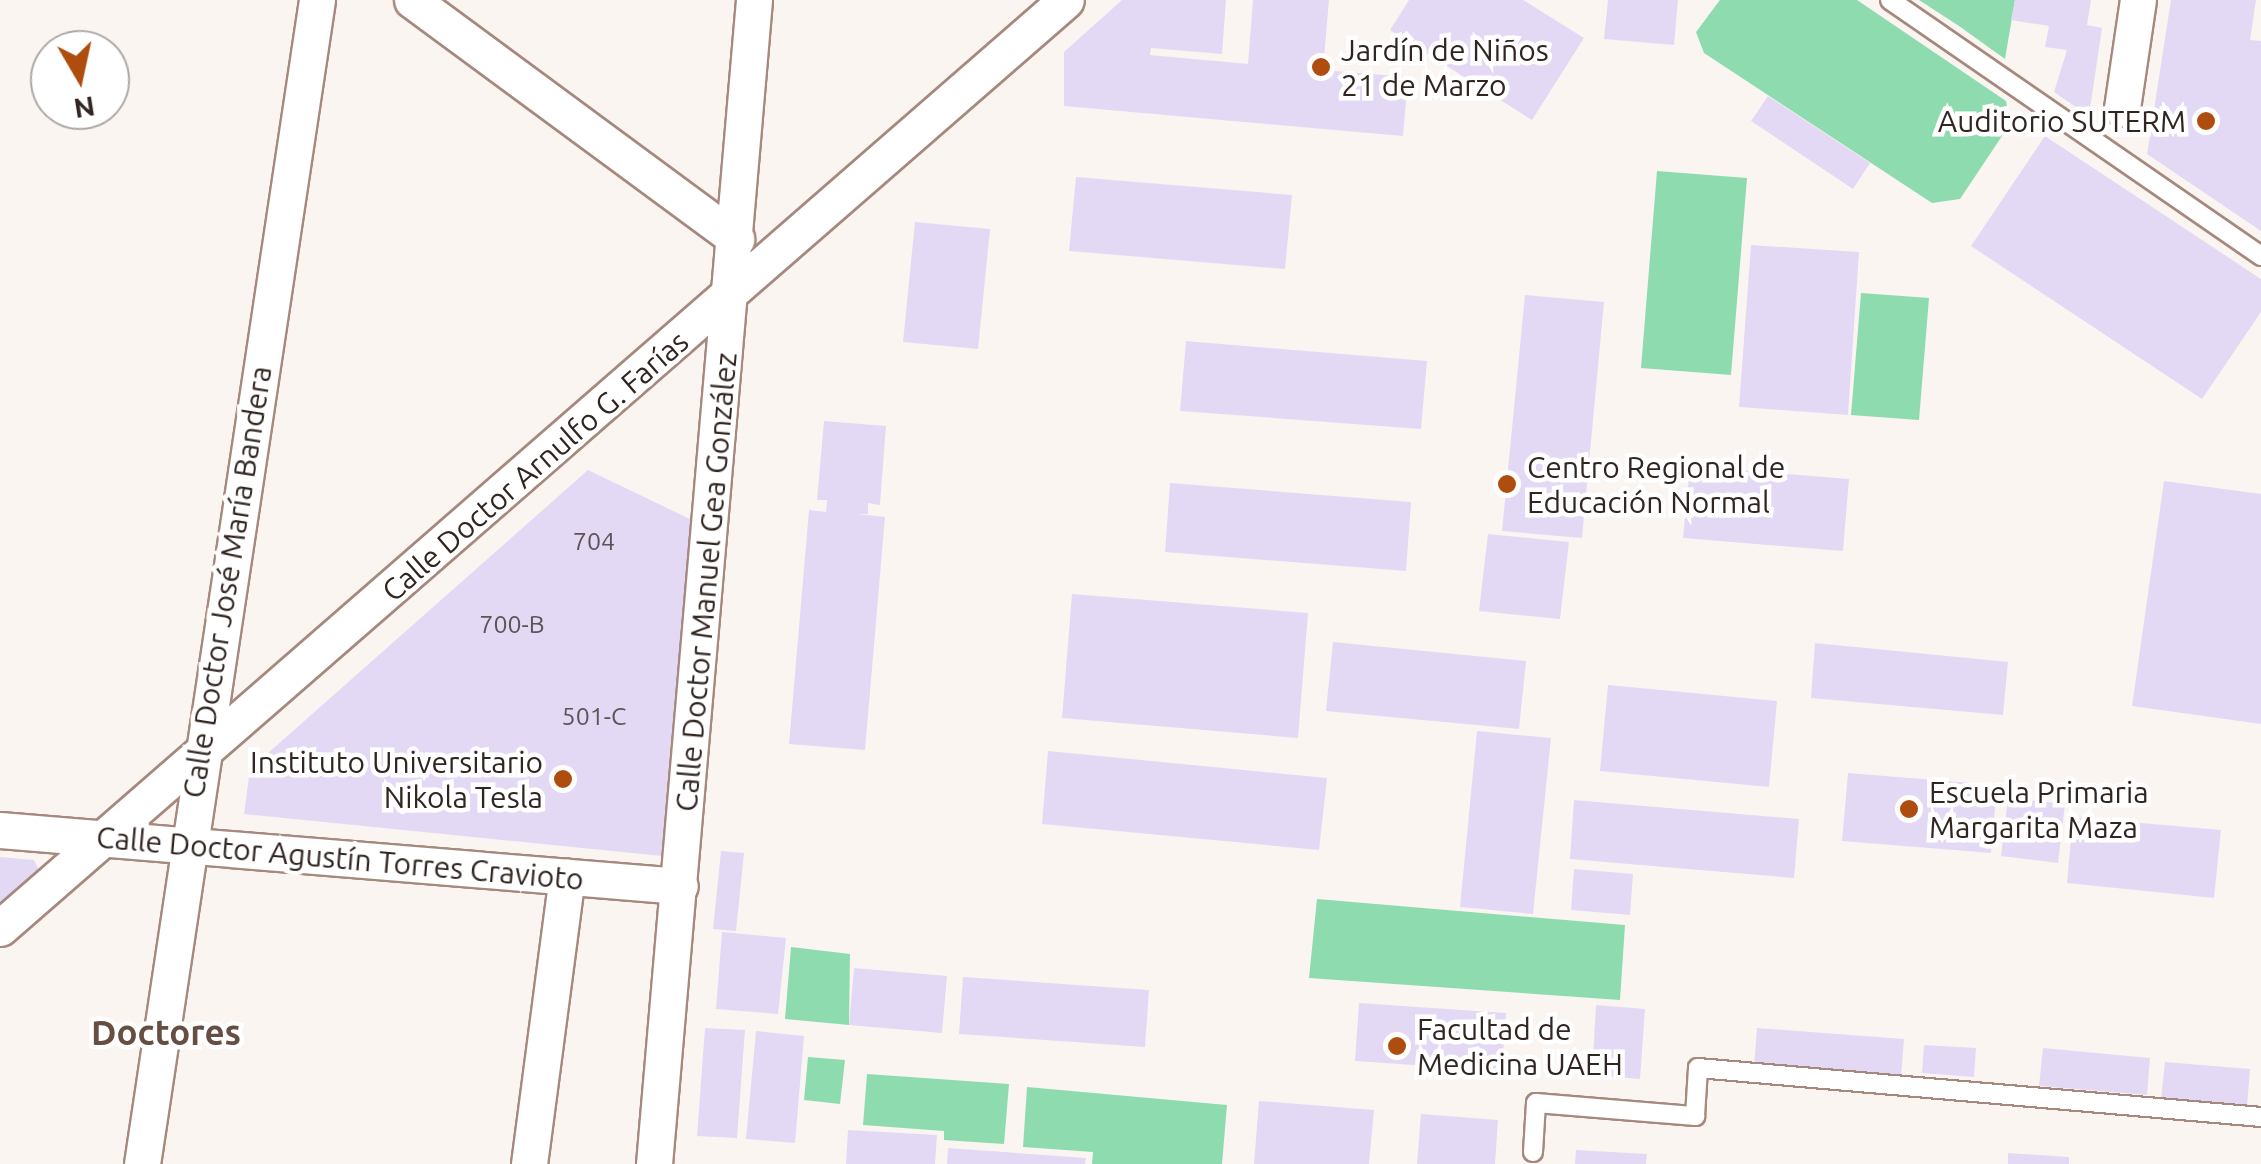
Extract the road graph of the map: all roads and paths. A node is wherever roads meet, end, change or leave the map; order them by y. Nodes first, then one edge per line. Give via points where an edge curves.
1 (317, 0) edge
2 (412, 0) edge
3 (754, 0) edge
4 (1066, 0) edge
5 (1890, 0) edge
6 (2138, 0) edge
7 (2122, 108) dead end
8 (736, 238) junction
9 (2261, 256) edge
10 (730, 296) junction
11 (200, 755) junction
12 (0, 830) edge
13 (97, 838) junction
14 (186, 848) junction
15 (567, 877) junction
16 (680, 886) junction
17 (0, 928) edge
18 (2261, 1117) edge
19 (1533, 1152) dead end
20 (142, 1164) edge
21 (529, 1164) edge
22 (654, 1164) edge

1 - 11 street, Calle Doctor José María Bandera
2 - 8 street
3 - 8 street, Calle Doctor Manuel Gea González
4 - 10 street, Calle Doctor Arnulfo G. Farías
5 - 9 lane
6 - 7 street
8 - 10 street, Calle Doctor Manuel Gea González
10 - 11 street, Calle Doctor Arnulfo G. Farías
10 - 16 street, Calle Doctor Manuel Gea González
11 - 13 street, Calle Doctor Arnulfo G. Farías
11 - 14 street, Calle Doctor José María Bandera
12 - 13 street, Calle Doctor Agustín Torres Cravioto
13 - 14 street, Calle Doctor Agustín Torres Cravioto
13 - 17 street, Calle Doctor Arnulfo G. Farías
14 - 15 street, Calle Doctor Agustín Torres Cravioto
14 - 20 street, Calle Doctor José María Bandera
15 - 16 street, Calle Doctor Agustín Torres Cravioto
15 - 21 street
16 - 22 street, Calle Doctor Manuel Gea González
18 - 19 lane via 1698,1068 1695,1116 1536,1103

